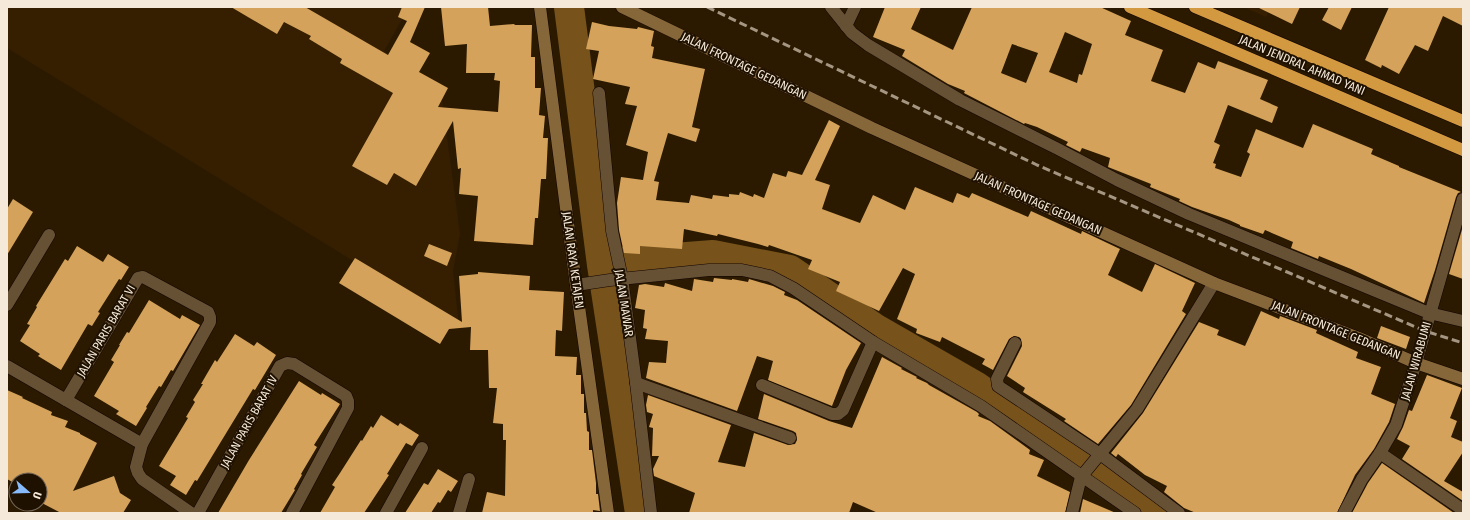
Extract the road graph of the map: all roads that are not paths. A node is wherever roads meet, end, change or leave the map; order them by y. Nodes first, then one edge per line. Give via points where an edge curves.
1 (540, 7) edge
2 (622, 7) edge
3 (831, 7) edge
4 (855, 7) edge
5 (1130, 7) edge
6 (1196, 7) edge
7 (846, 26) junction
8 (599, 93) dead end
9 (1463, 121) edge
10 (1463, 150) edge
11 (1463, 199) edge
12 (49, 236) dead end
13 (616, 279) junction
14 (1214, 282) junction
15 (582, 284) junction
16 (7, 305) edge
17 (1429, 313) junction
18 (1463, 322) edge
19 (873, 342) junction
20 (1015, 343) dead end
21 (1416, 363) junction
22 (7, 366) edge
23 (1463, 379) edge
24 (636, 383) junction
25 (762, 384) dead end
26 (66, 400) junction
27 (790, 438) dead end
28 (142, 444) junction
29 (422, 448) dead end
30 (1380, 453) junction
31 (1098, 457) junction
32 (1083, 475) junction
33 (470, 479) dead end
34 (1463, 510) edge
35 (190, 513) edge
36 (198, 513) edge
37 (292, 513) edge
38 (386, 513) edge
39 (460, 513) edge
40 (608, 513) edge
41 (651, 513) edge
42 (1072, 513) edge
43 (1135, 513) edge
44 (1179, 513) edge
45 (1344, 513) edge

1 - 15 street, JALAN RAYA KETAJEN
2 - 14 street, JALAN FRONTAGE GEDANGAN via 872,128
3 - 7 street
4 - 7 street
5 - 10 highway, JALAN JENDRAL AHMAD YANI
6 - 9 highway, JALAN JENDRAL AHMAD YANI
7 - 17 street via 868,45 960,100 1117,180 1189,214
8 - 13 street, JALAN MAWAR
11 - 17 street, JALAN WIRABUMI
12 - 16 street
13 - 15 street
13 - 19 street via 709,270 742,270 770,276 793,288
13 - 24 street, JALAN MAWAR
14 - 21 street, JALAN FRONTAGE GEDANGAN
14 - 31 street via 1138,409
15 - 40 street, JALAN RAYA KETAJEN
17 - 18 street
17 - 21 street, JALAN WIRABUMI
19 - 25 street via 843,410 838,414 832,414
19 - 32 street via 981,406
20 - 31 street via 996,379 998,386
21 - 23 street, JALAN FRONTAGE GEDANGAN
21 - 30 street, JALAN WIRABUMI via 1396,425
22 - 26 street
24 - 27 street
24 - 41 street, JALAN MAWAR
26 - 28 street
26 - 28 street, JALAN PARIS BARAT VI via 138,278 143,277 208,312 210,322
28 - 35 street via 136,467 142,479
29 - 38 street
30 - 34 street
30 - 45 street, JALAN WIRABUMI via 1362,479
31 - 32 street
31 - 44 street
32 - 42 street
32 - 43 street
33 - 39 street
36 - 37 street, JALAN PARIS BARAT IV via 280,366 287,363 294,364 346,396 348,401 348,408

